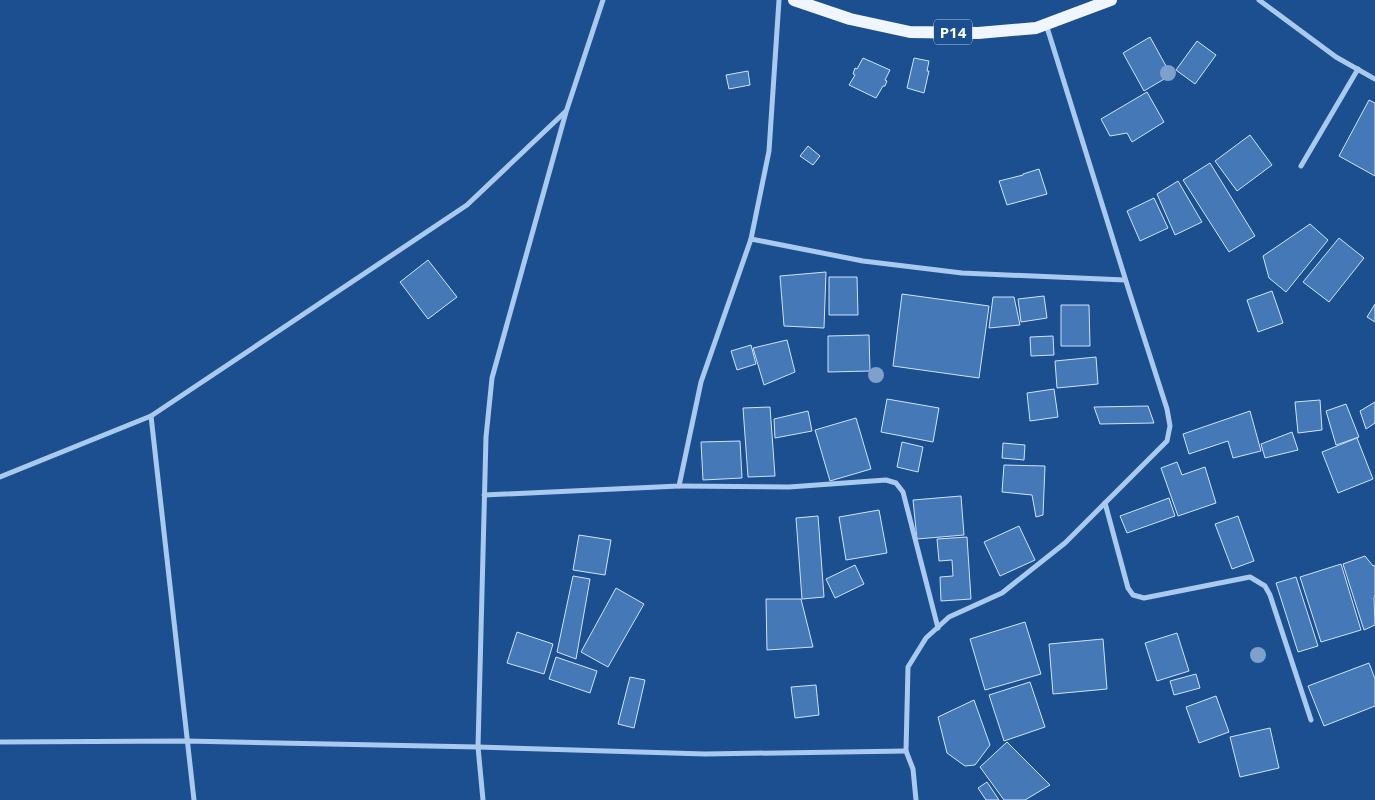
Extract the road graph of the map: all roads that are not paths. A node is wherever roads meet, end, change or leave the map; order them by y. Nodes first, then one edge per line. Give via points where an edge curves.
1 (603, 0) edge
2 (779, 0) edge
3 (794, 0) edge
4 (1111, 0) edge
5 (1259, 0) edge
6 (1046, 24) junction
7 (1358, 69) junction
8 (1375, 79) edge
9 (566, 112) junction
10 (1301, 166) dead end
11 (751, 239) junction
12 (1125, 280) junction
13 (151, 416) junction
14 (0, 477) edge
15 (679, 486) junction
16 (484, 496) junction
17 (1105, 503) junction
18 (938, 628) junction
19 (1311, 720) dead end
20 (186, 741) junction
21 (0, 742) edge
22 (478, 747) junction
23 (906, 751) junction
24 (194, 800) edge
25 (483, 800) edge
26 (916, 800) edge

1 - 9 street
2 - 11 street via 769,151
3 - 6 main road, P14 via 850,19 910,32 978,33 1036,28
4 - 6 main road, P14
5 - 7 street via 1336,57
6 - 12 street
7 - 8 street
7 - 10 street
9 - 13 street via 467,205
9 - 16 street via 492,378
11 - 12 street via 863,261 962,273
11 - 15 street via 701,382
12 - 17 street via 1170,426 1167,441
13 - 14 street
13 - 20 street
15 - 16 street
15 - 18 street via 789,487 886,480 896,483 903,492
16 - 22 street
17 - 18 street via 1065,543 1002,593 950,618
17 - 19 street via 1128,588 1133,595 1144,598 1250,577 1265,586
18 - 23 street via 926,638 908,667
20 - 21 street
20 - 22 street
20 - 24 street
22 - 23 street via 705,754
22 - 25 street
23 - 26 street

